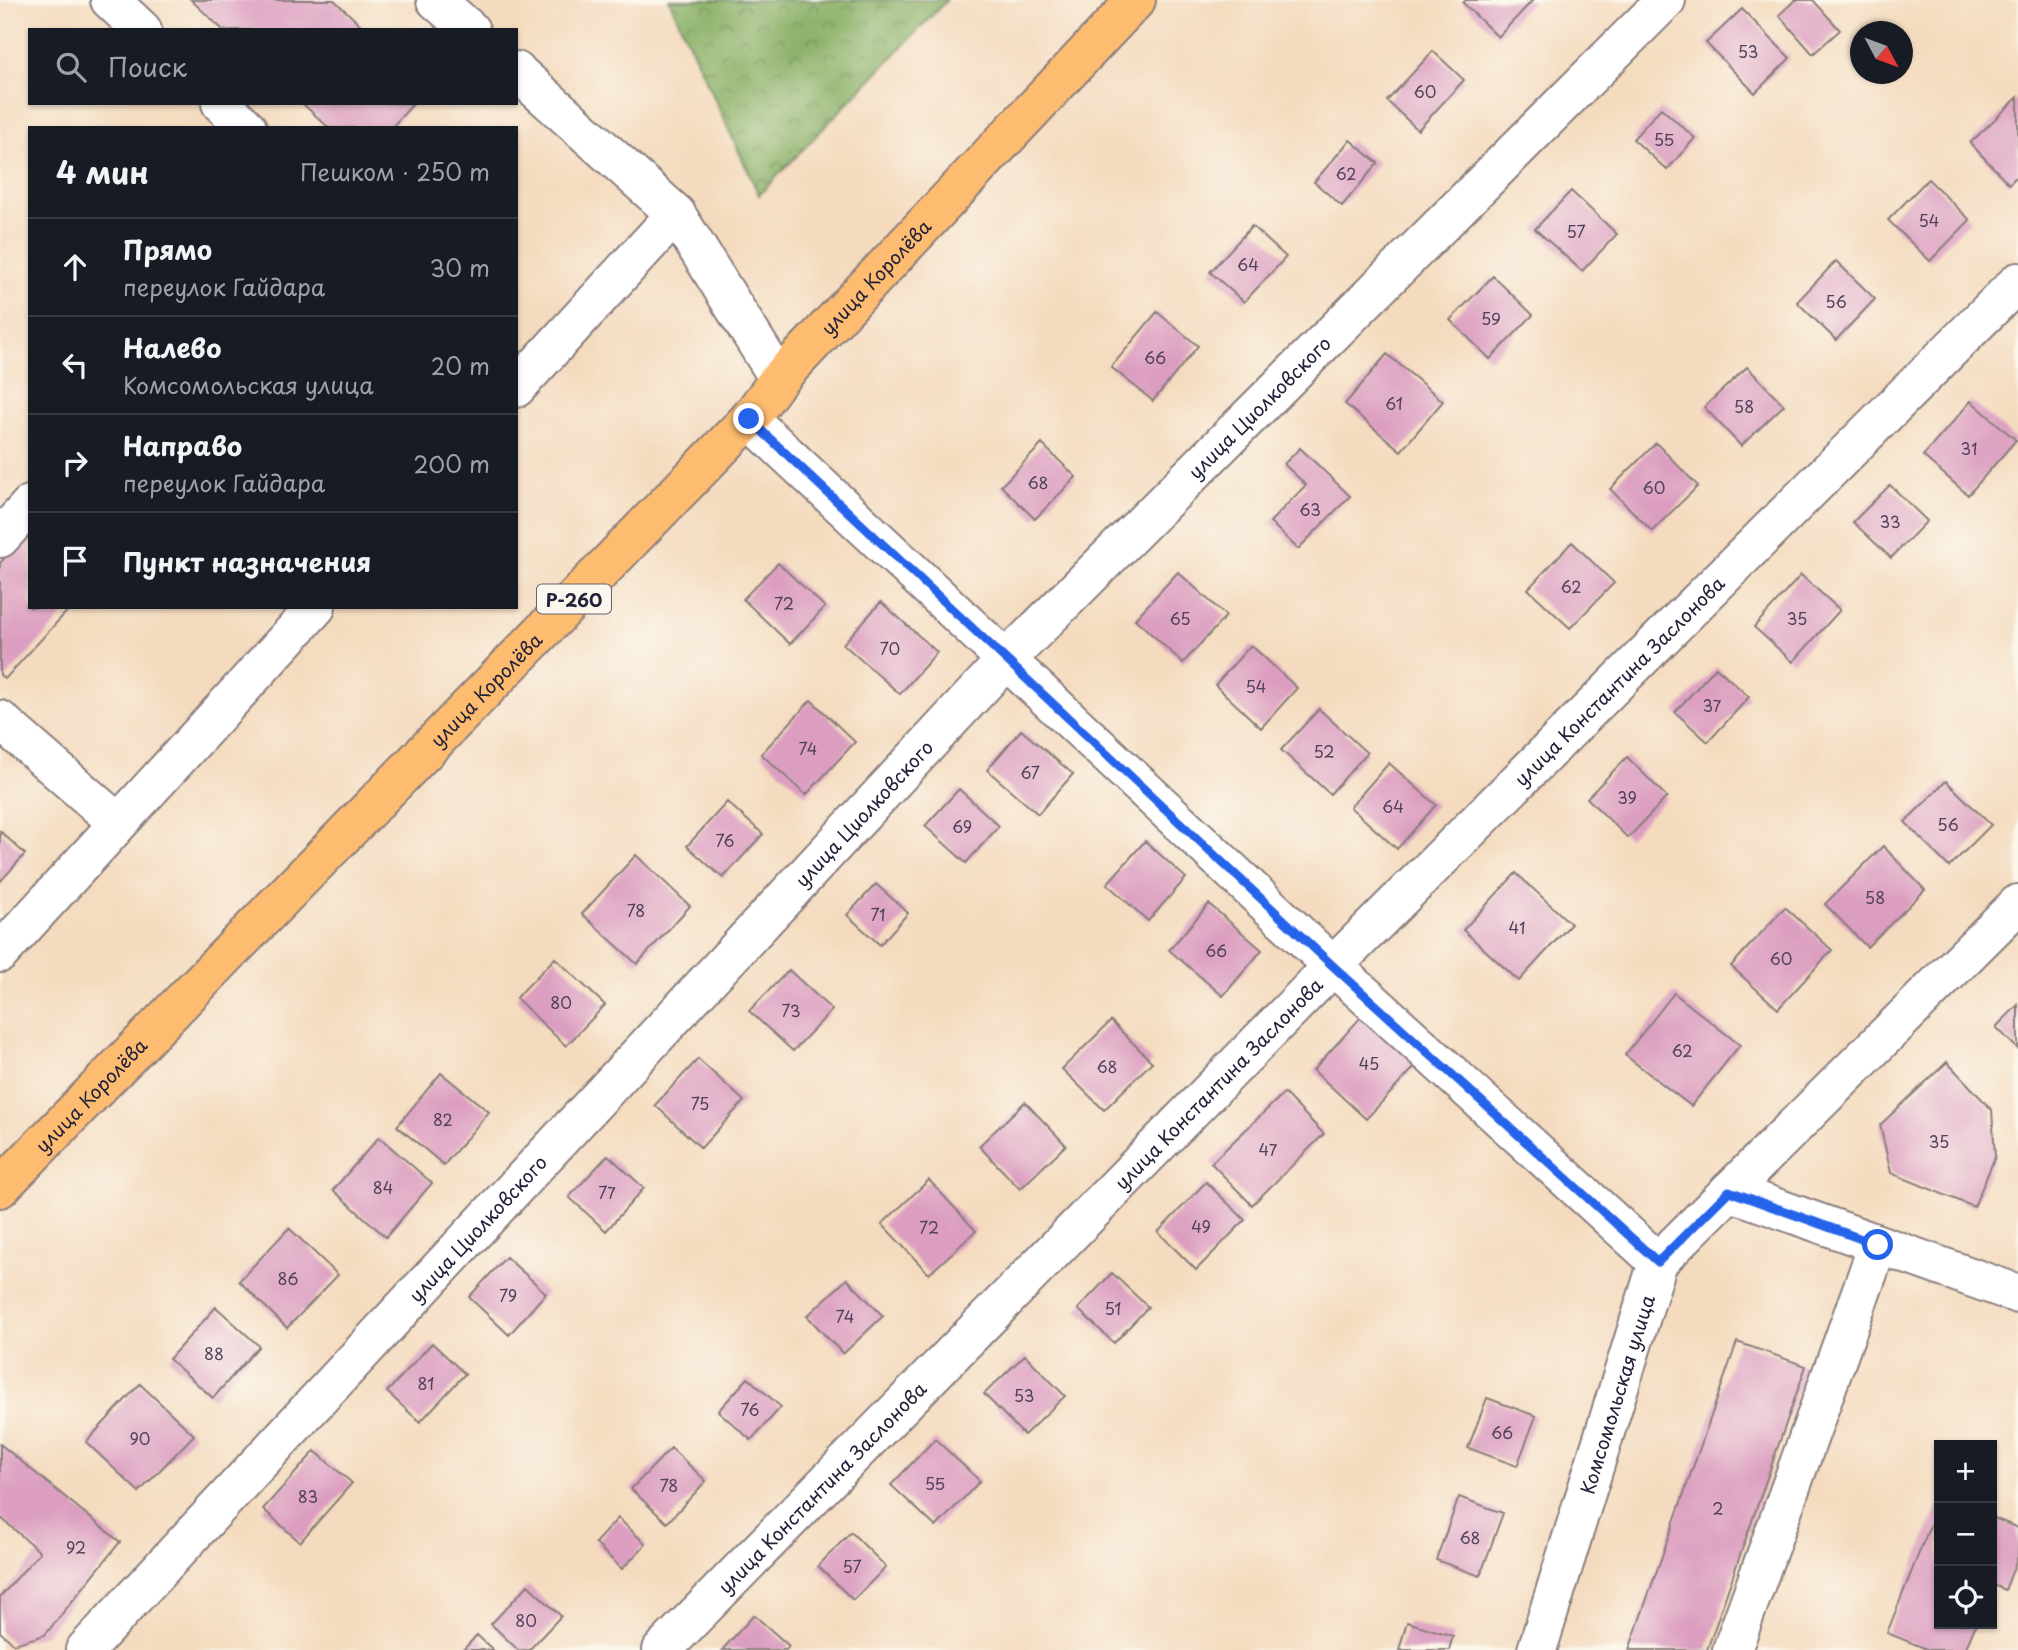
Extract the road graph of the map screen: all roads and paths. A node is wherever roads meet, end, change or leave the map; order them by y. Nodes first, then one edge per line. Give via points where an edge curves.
1 (110, 0) edge
2 (436, 0) edge
3 (1136, 0) edge
4 (1666, 0) edge
5 (140, 28) edge
6 (468, 28) edge
7 (518, 73) edge
8 (223, 105) edge
9 (245, 126) edge
10 (676, 214) junction
11 (2018, 282) edge
12 (779, 379) junction
13 (518, 386) edge
14 (749, 419) junction
15 (28, 507) edge
16 (0, 538) edge
17 (314, 609) edge
18 (1006, 660) junction
19 (0, 720) edge
20 (118, 823) junction
21 (2018, 904) edge
22 (0, 953) edge
23 (1333, 966) junction
24 (0, 1188) edge
25 (1729, 1191) junction
26 (1878, 1245) junction
27 (1658, 1262) junction
28 (2015, 1290) edge
29 (85, 1650) edge
30 (662, 1650) edge
31 (1537, 1650) edge
32 (1732, 1650) edge

1 - 5 street
2 - 6 street
3 - 12 highway, улица Королёва / Р-260
4 - 18 street, улица Циолковского
7 - 10 street
8 - 9 street
10 - 12 street
10 - 13 street
11 - 23 street, улица Константина Заслонова
12 - 14 highway, улица Королёва / Р-260
14 - 18 street
14 - 24 highway, улица Королёва / Р-260
15 - 16 street
17 - 20 street
18 - 23 street
18 - 29 street, улица Циолковского
19 - 20 street
20 - 22 street
21 - 25 street, Комсомольская улица
23 - 27 street
23 - 30 street, улица Константина Заслонова
25 - 26 street
25 - 27 street, Комсомольская улица
26 - 28 street
26 - 32 street
27 - 31 street, Комсомольская улица

